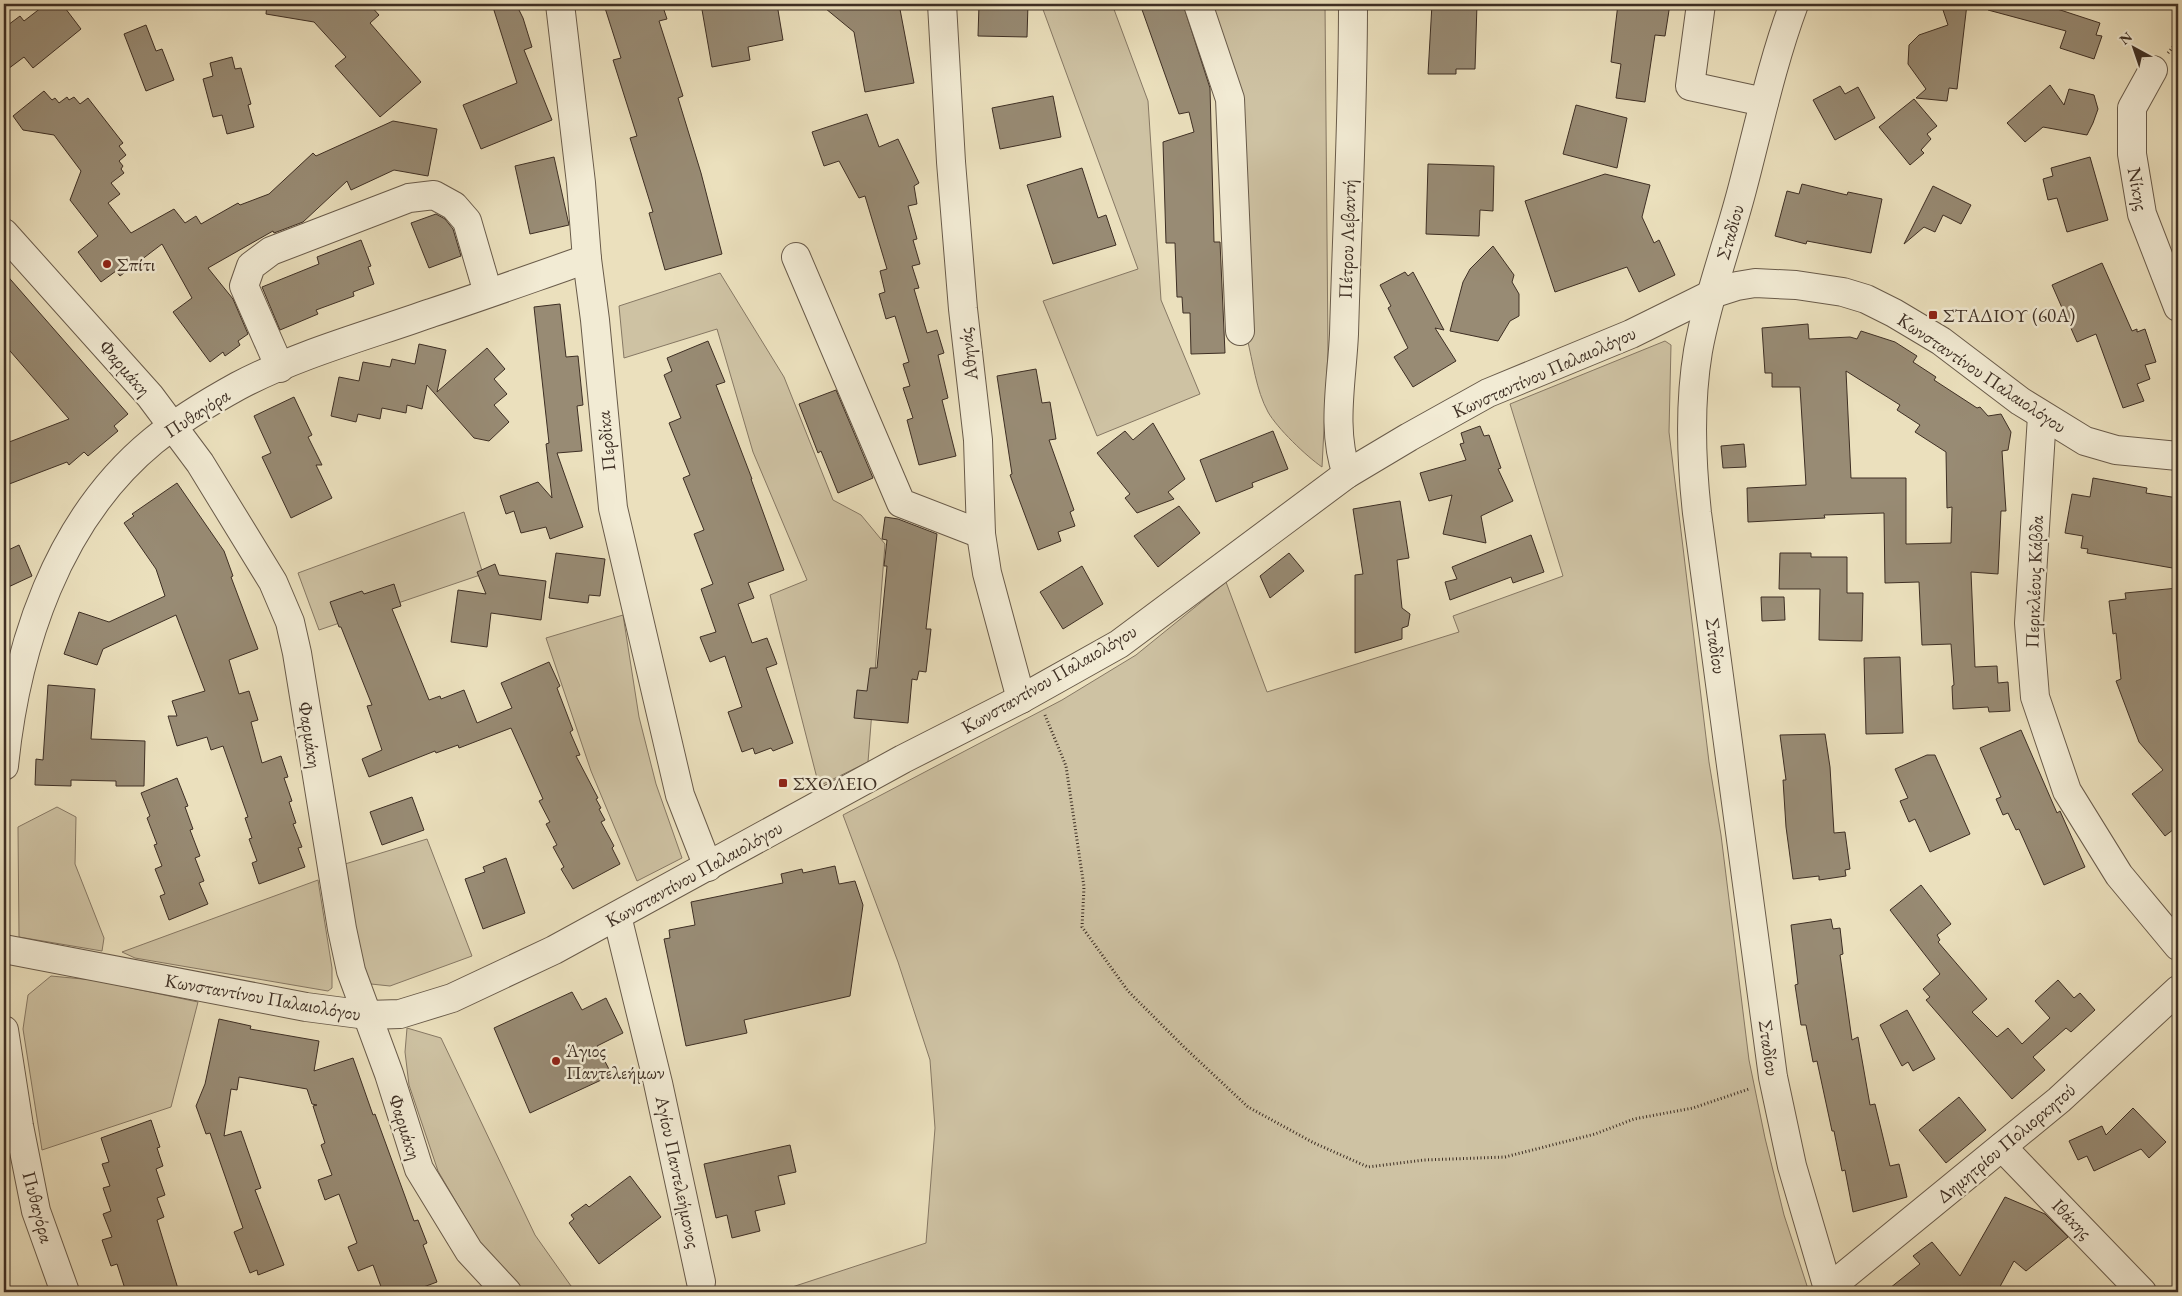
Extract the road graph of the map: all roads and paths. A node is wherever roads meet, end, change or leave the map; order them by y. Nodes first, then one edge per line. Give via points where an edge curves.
1 (560, 4) edge
2 (942, 4) edge
3 (1198, 4) edge
4 (1353, 4) edge
5 (1701, 4) edge
6 (1794, 4) edge
7 (2153, 70) dead end
8 (1764, 102) junction
9 (4, 233) edge
10 (796, 257) dead end
11 (587, 259) junction
12 (488, 293) junction
13 (1712, 294) junction
14 (2178, 307) edge
15 (1240, 331) dead end
16 (280, 368) junction
17 (2042, 416) junction
18 (174, 426) junction
19 (2178, 456) edge
20 (1347, 474) junction
21 (981, 534) junction
22 (1028, 695) junction
23 (4, 766) edge
24 (708, 867) junction
25 (617, 916) junction
26 (2178, 946) edge
27 (4, 949) edge
28 (2178, 990) edge
29 (367, 1015) junction
30 (4, 1030) edge
31 (1773, 1077) junction
32 (2002, 1147) junction
33 (702, 1282) dead end
34 (1829, 1291) edge
35 (65, 1292) edge
36 (507, 1292) edge
37 (2142, 1292) edge

1 - 11 street, Περδίκα
2 - 21 street, Αθηνάς via 963,309 978,440
3 - 15 street via 1230,99
4 - 20 street, Πέτρου Λεβαντή via 1339,420 1341,458
5 - 8 street via 1690,86
6 - 8 street, Σταδίου
7 - 14 street, Νίκης via 2132,108 2132,154 2142,214
8 - 13 street, Σταδίου
9 - 18 street, Φαρμάκη
10 - 21 street via 901,503
11 - 12 street, Πυθαγόρα
11 - 24 street, Περδίκα via 613,508 680,795
12 - 16 street, Πυθαγόρα via 330,346
12 - 16 street via 467,222 454,206 434,195 409,198 271,251 251,266 244,286
13 - 17 street, Κωνσταντίνου Παλαιολόγου via 1737,286 1767,283 1825,289 1866,299 1941,341
13 - 20 street, Κωνσταντίνου Παλαιολόγου via 1631,334 1488,393
13 - 31 street, Σταδίου via 1694,381 1693,475
16 - 18 street, Πυθαγόρα via 239,386
17 - 19 street, Κωνσταντίνου Παλαιολόγου via 2098,446
17 - 26 street, Περικλέους Κάβδα via 2029,623 2035,697 2067,790 2119,875
18 - 23 street, Πυθαγόρα via 143,451 104,493 58,564 41,603 18,677 8,721
18 - 29 street, Φαρμάκη via 263,563 280,594 290,622 342,929 351,972
20 - 22 street, Κωνσταντίνου Παλαιολόγου via 1119,644
21 - 22 street, Αθηνάς via 987,573
22 - 24 street, Κωνσταντίνου Παλαιολόγου via 903,759
22 - 31 path via 1066,766 1084,887 1082,927 1128,991 1234,1094 1248,1107 1314,1143 1368,1166 1505,1157 1595,1134 1634,1119 1693,1108 1739,1094
24 - 25 street, Κωνσταντίνου Παλαιολόγου
25 - 29 street, Κωνσταντίνου Παλαιολόγου via 452,998 400,1014
25 - 33 street, Αγίου Παντελεήμονος
27 - 29 street, Κωνσταντίνου Παλαιολόγου via 306,1007
28 - 32 street, Δημητρίου Πολιορκητού via 2086,1076
29 - 36 street, Φαρμάκη via 419,1169 468,1252
30 - 35 street, Πυθαγόρα via 36,1211
31 - 34 street, Σταδίου via 1792,1166
32 - 34 street, Δημητρίου Πολιορκητού
32 - 37 street, Ιθάκης

